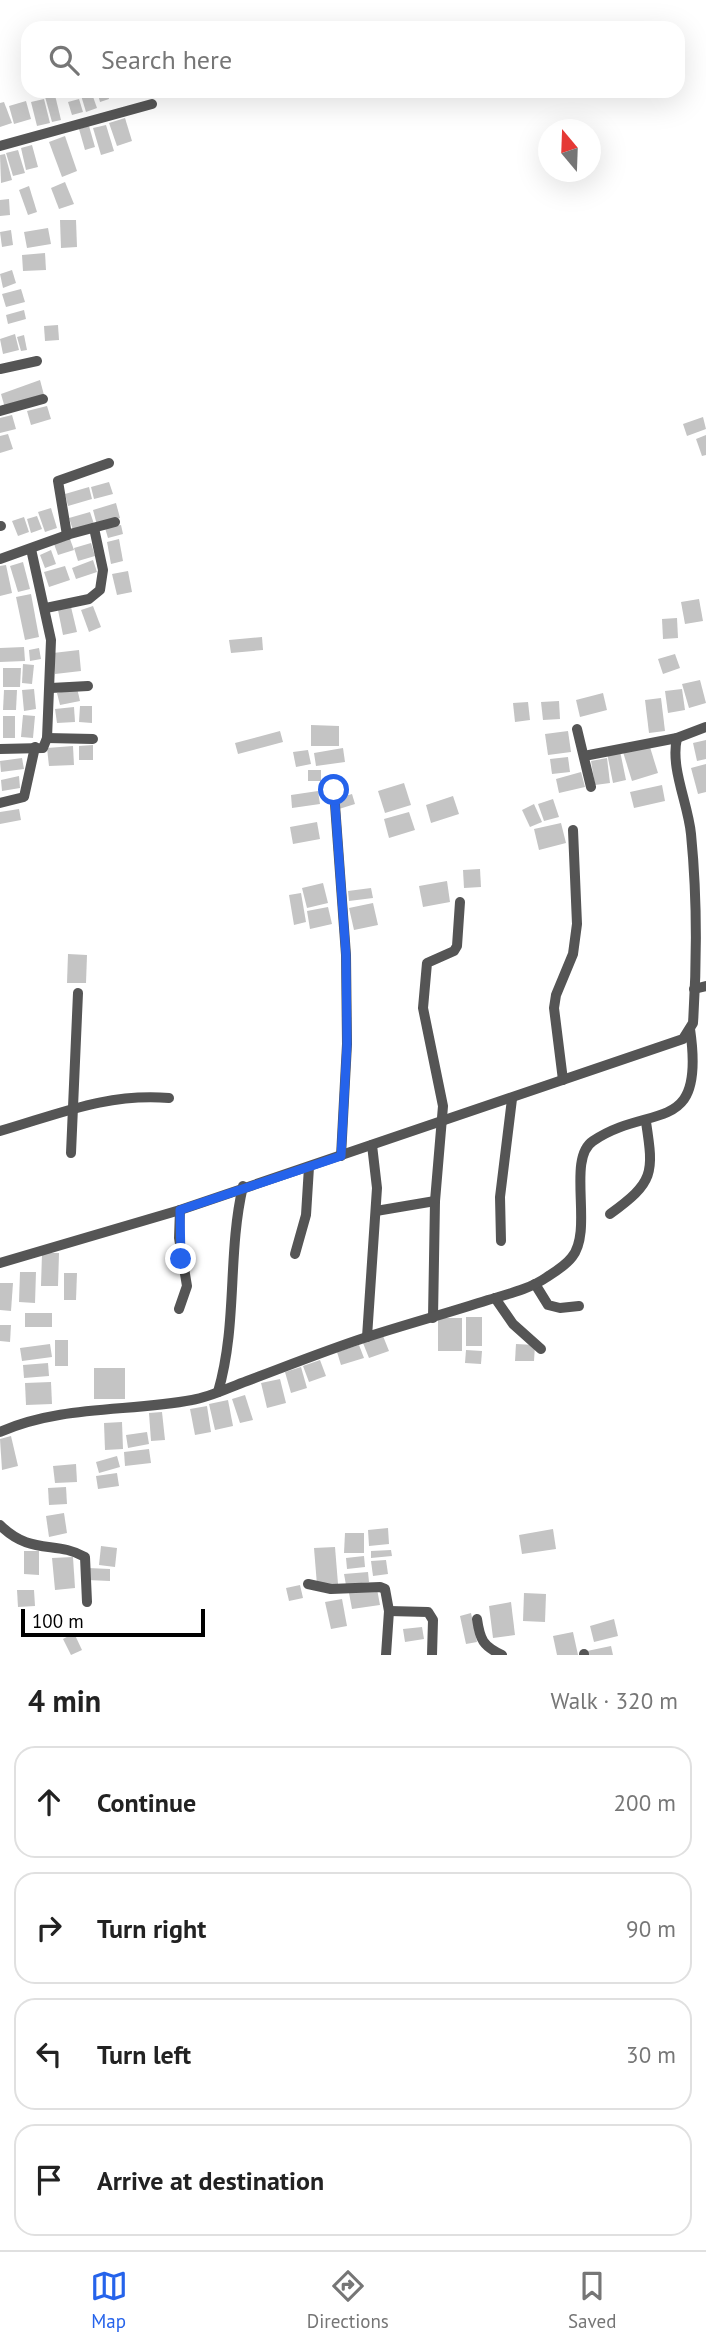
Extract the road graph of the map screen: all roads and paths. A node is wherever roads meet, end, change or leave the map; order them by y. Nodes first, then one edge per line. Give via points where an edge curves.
1 (152, 104) dead end
2 (0, 146) edge
3 (37, 360) dead end
4 (0, 369) edge
5 (43, 399) dead end
6 (0, 411) edge
7 (109, 463) dead end
8 (115, 522) dead end
9 (94, 528) junction
10 (67, 535) junction
11 (31, 549) junction
12 (0, 559) edge
13 (46, 608) junction
14 (88, 686) dead end
15 (51, 688) junction
16 (706, 727) edge
17 (577, 729) dead end
18 (47, 738) junction
19 (93, 738) dead end
20 (677, 738) junction
21 (35, 747) junction
22 (0, 749) edge
23 (584, 755) junction
24 (591, 787) dead end
25 (334, 790) dead end
26 (0, 803) edge
27 (573, 830) dead end
28 (460, 902) dead end
29 (706, 986) edge
30 (694, 989) junction
31 (78, 993) dead end
32 (690, 1029) junction
33 (704, 1074) edge
34 (563, 1080) junction
35 (169, 1098) dead end
36 (512, 1098) junction
37 (690, 1107) dead end
38 (75, 1110) junction
39 (441, 1121) junction
40 (646, 1122) junction
41 (0, 1131) edge
42 (372, 1145) junction
43 (71, 1153) dead end
44 (341, 1156) junction
45 (309, 1167) junction
46 (243, 1186) junction
47 (435, 1201) junction
48 (180, 1210) junction
49 (376, 1211) junction
50 (610, 1214) dead end
51 (501, 1241) dead end
52 (296, 1254) dead end
53 (0, 1263) edge
54 (535, 1284) junction
55 (495, 1298) junction
56 (579, 1306) dead end
57 (179, 1309) dead end
58 (433, 1318) junction
59 (368, 1337) junction
60 (541, 1349) dead end
61 (218, 1391) junction
62 (0, 1432) edge
63 (0, 1525) edge
64 (308, 1584) dead end
65 (87, 1602) dead end
66 (389, 1611) junction
67 (477, 1619) dead end
68 (386, 1655) edge
69 (432, 1655) edge
70 (502, 1655) edge

1 - 2 street
3 - 4 street
5 - 6 street
7 - 10 street via 58,481
8 - 9 street
9 - 10 street
9 - 13 street via 103,570 100,590 89,599
10 - 11 street
11 - 12 street
11 - 13 street
13 - 15 street
14 - 15 street
15 - 18 street
16 - 20 street
17 - 23 street
18 - 19 street
18 - 21 street via 43,748
20 - 23 street
20 - 30 street via 675,754 691,834
21 - 22 street
21 - 26 street via 24,797
23 - 24 street
25 - 44 street via 346,955
27 - 34 street via 576,934 554,1008
28 - 39 street via 457,946 425,968 423,1008 442,1091
29 - 30 street
30 - 32 street
31 - 38 street
32 - 33 street via 700,1049
32 - 34 street via 682,1039
34 - 36 street
35 - 38 street via 121,1096
36 - 39 street
36 - 51 street via 500,1197
37 - 40 street
38 - 41 street
38 - 43 street
39 - 42 street
39 - 47 street
40 - 50 street via 650,1176
40 - 54 street via 612,1131 586,1149 577,1247 573,1257
42 - 44 street
42 - 49 street
44 - 45 street
45 - 46 street
45 - 52 street via 306,1214
46 - 48 street
46 - 61 street via 234,1226 232,1320
47 - 49 street
47 - 58 street
48 - 53 street
48 - 57 street via 179,1238 187,1286
49 - 59 street
54 - 55 street
54 - 56 street via 548,1305
55 - 58 street
55 - 60 street via 513,1324
58 - 59 street
59 - 61 street
61 - 62 street via 181,1402 48,1416
63 - 65 street via 12,1537 40,1548 85,1557
64 - 66 street via 331,1590 380,1587 387,1593
66 - 68 street
66 - 69 street via 428,1612 433,1620
67 - 70 street via 481,1642

